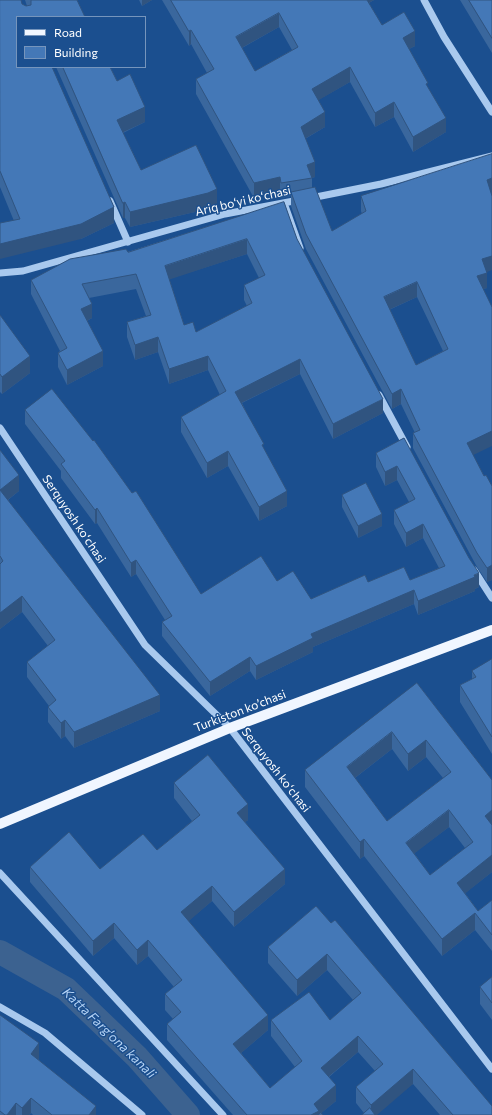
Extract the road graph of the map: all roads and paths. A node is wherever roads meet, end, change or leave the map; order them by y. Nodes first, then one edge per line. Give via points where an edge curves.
1 (424, 0) edge
2 (492, 112) edge
3 (492, 156) edge
4 (106, 191) edge
5 (284, 203) junction
6 (128, 242) junction
7 (305, 258) edge
8 (0, 273) edge
9 (376, 390) edge
10 (0, 428) edge
11 (410, 452) edge
12 (470, 563) edge
13 (492, 598) edge
14 (492, 630) edge
15 (230, 728) junction
16 (0, 824) edge
17 (0, 873) edge
18 (0, 1007) edge
19 (492, 1069) edge
20 (142, 1115) edge
21 (223, 1115) edge

1 - 2 street via 444,37
3 - 5 street, Ariq boʻyi koʻchasi via 381,184
4 - 6 street
5 - 6 street, Ariq boʻyi koʻchasi via 225,214
5 - 7 street
6 - 8 street, Ariq boʻyi koʻchasi via 23,271
9 - 11 street
10 - 15 street, Serquyosh koʻchasi via 145,645
12 - 13 street
14 - 15 main road, Turkiston ko’chasi
15 - 16 main road, Turkiston ko’chasi
15 - 19 street, Serquyosh koʻchasi
17 - 21 street
18 - 20 street via 45,1033

